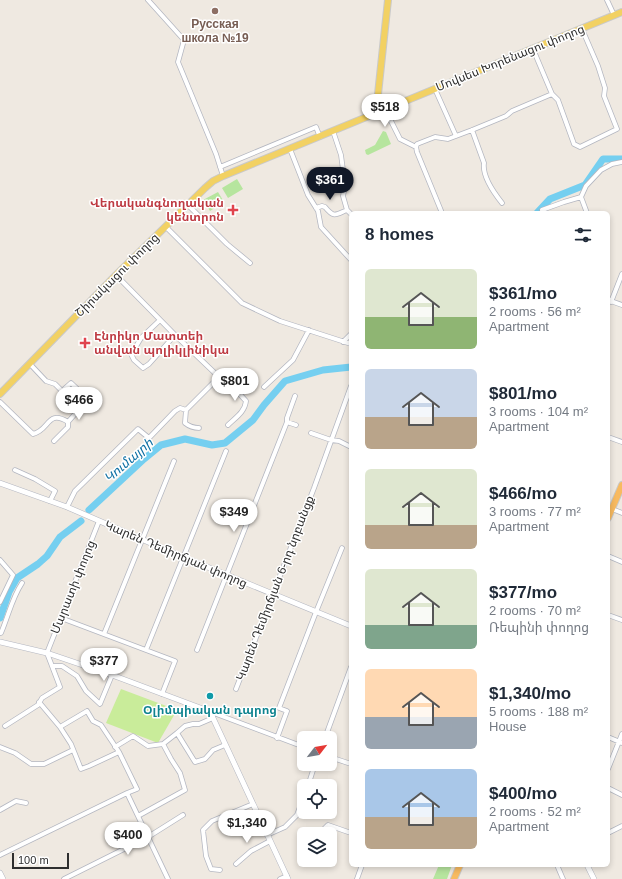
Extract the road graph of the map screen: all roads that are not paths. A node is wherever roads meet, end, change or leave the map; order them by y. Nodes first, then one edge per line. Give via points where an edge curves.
1 (148, 0) edge
2 (388, 0) edge
3 (607, 0) edge
4 (622, 12) edge
5 (614, 15) junction
6 (582, 29) junction
7 (533, 49) junction
8 (435, 89) junction
9 (552, 94) junction
10 (385, 109) junction
11 (376, 113) junction
12 (472, 130) junction
13 (333, 131) junction
14 (456, 136) junction
15 (320, 137) junction
16 (416, 147) junction
17 (290, 149) junction
18 (622, 162) edge
19 (220, 167) junction
20 (223, 176) junction
21 (581, 198) junction
22 (502, 203) dead end
23 (188, 205) junction
24 (316, 208) junction
25 (542, 210) dead end
26 (441, 211) edge
27 (586, 211) edge
28 (349, 212) edge
29 (166, 227) junction
30 (349, 258) edge
31 (250, 263) dead end
32 (622, 274) edge
33 (116, 275) junction
34 (610, 301) edge
35 (622, 305) edge
36 (160, 320) junction
37 (309, 330) junction
38 (175, 335) junction
39 (349, 336) edge
40 (343, 342) junction
41 (349, 344) edge
42 (119, 348) dead end
43 (130, 352) junction
44 (30, 364) junction
45 (219, 377) junction
46 (264, 387) dead end
47 (349, 391) edge
48 (0, 394) edge
49 (295, 396) dead end
50 (0, 402) edge
51 (186, 410) junction
52 (68, 422) junction
53 (287, 422) junction
54 (228, 425) dead end
55 (296, 425) dead end
56 (199, 428) dead end
57 (311, 433) dead end
58 (610, 438) edge
59 (331, 440) junction
60 (54, 441) dead end
61 (622, 442) edge
62 (349, 445) edge
63 (226, 451) dead end
64 (174, 461) dead end
65 (14, 470) dead end
66 (0, 484) edge
67 (622, 485) edge
68 (50, 501) junction
69 (67, 507) junction
70 (612, 509) junction
71 (622, 513) edge
72 (610, 514) edge
73 (99, 521) junction
74 (142, 539) junction
75 (342, 548) dead end
76 (183, 557) junction
77 (610, 557) edge
78 (0, 560) edge
79 (622, 562) edge
80 (226, 575) junction
81 (22, 583) dead end
82 (273, 594) junction
83 (0, 602) edge
84 (316, 612) junction
85 (610, 616) edge
86 (61, 618) junction
87 (622, 620) edge
88 (349, 625) edge
89 (0, 633) edge
90 (104, 634) junction
91 (0, 642) edge
92 (146, 650) junction
93 (197, 650) dead end
94 (47, 652) junction
95 (52, 666) junction
96 (349, 672) edge
97 (112, 675) junction
98 (236, 689) dead end
99 (162, 694) junction
100 (39, 702) junction
101 (211, 712) junction
102 (213, 718) junction
103 (5, 726) dead end
104 (60, 727) junction
105 (328, 731) edge
106 (177, 733) junction
107 (622, 734) edge
108 (277, 738) junction
109 (610, 738) edge
110 (620, 742) edge
111 (163, 744) junction
112 (225, 745) junction
113 (297, 745) edge
114 (0, 747) edge
115 (115, 747) junction
116 (73, 750) junction
117 (118, 752) junction
118 (337, 759) edge
119 (349, 763) edge
120 (610, 764) edge
121 (610, 789) edge
122 (127, 793) junction
123 (622, 795) edge
124 (26, 803) dead end
125 (253, 804) junction
126 (0, 810) edge
127 (183, 815) dead end
128 (297, 815) edge
129 (138, 816) junction
130 (622, 826) edge
131 (337, 828) edge
132 (349, 832) edge
133 (610, 832) edge
134 (267, 835) junction
135 (148, 837) junction
136 (270, 841) junction
137 (0, 855) edge
138 (236, 864) dead end
139 (361, 867) edge
140 (459, 867) edge
141 (558, 867) edge
142 (588, 867) edge
143 (220, 870) dead end
144 (0, 873) edge
145 (287, 877) edge
146 (357, 878) edge
147 (3, 879) edge
148 (64, 879) edge
149 (168, 879) edge
150 (280, 879) edge
151 (363, 879) edge
152 (454, 879) edge
153 (563, 879) edge
154 (594, 879) edge

1 - 19 street via 184,40 178,62
2 - 11 main road
3 - 5 street
4 - 5 main road, Մովսես Խորենացու փողոց
5 - 6 main road, Մովսես Խորենացու փողոց
6 - 7 main road, Մովսես Խորենացու փողոց
6 - 9 street via 598,66 605,88 604,96 617,129 580,148 574,144 558,100
7 - 8 main road, Մովսես Խորենացու փողոց
7 - 9 street
8 - 10 main road, Մովսես Խորենացու փողոց
8 - 14 street
9 - 12 street
10 - 11 main road, Մովսես Խորենացու փողոց
10 - 16 street via 400,140
11 - 13 main road, Շիրակացու փողոց
12 - 14 street
12 - 22 street via 484,163 483,168 492,189
13 - 15 main road, Շիրակացու փողոց
13 - 28 street via 341,155 345,185 343,196
14 - 16 street via 448,139 434,137 417,144
15 - 17 main road, Շիրակացու փողոց
15 - 19 street via 316,127
16 - 26 street
17 - 20 main road, Շիրակացու փողոց
17 - 24 street via 308,195
18 - 21 street via 601,170 586,186
19 - 20 street
20 - 23 main road, Շիրակացու փողոց via 209,185
21 - 25 street
21 - 27 street
23 - 29 main road, Շիրակացու փողոց
23 - 31 street
24 - 28 street via 325,207 332,215
24 - 30 street via 320,227
29 - 33 main road, Շիրակացու փողոց
29 - 37 street via 242,303 280,321
32 - 34 street
33 - 36 street
33 - 44 main road, Շիրակացու փողոց
34 - 35 street
36 - 38 street
36 - 43 street
37 - 40 street
37 - 46 street via 293,360
38 - 43 street via 143,368
38 - 45 street
39 - 40 street
40 - 41 street
42 - 43 street
44 - 48 main road, Շիրակացու փողոց
44 - 52 street via 46,381 55,384 62,391 71,383 88,400
45 - 51 street
45 - 54 street via 246,401 244,410
47 - 59 street, Կարեն Դեմիրճյան 6-րդ նրբանցք
49 - 53 street
50 - 52 street via 33,434 38,433 53,418 58,417
51 - 56 street via 185,423
51 - 69 street via 180,408 175,411 149,438 138,429 75,491
52 - 60 street via 68,427
53 - 55 street
53 - 80 street
57 - 59 street
58 - 61 street
59 - 62 street
59 - 82 street, Կարեն Դեմիրճյան 6-րդ նրբանցք
63 - 76 street
64 - 74 street
65 - 68 street via 55,491
66 - 68 street, Կարեն Դեմիրճյան փողոց
67 - 70 highway
68 - 69 street, Կարեն Դեմիրճյան փողոց
69 - 73 street, Կարեն Դեմիրճյան փողոց
70 - 71 street
70 - 72 highway
73 - 74 street, Կարեն Դեմիրճյան փողոց
73 - 86 street, Մարատի փողոց
74 - 76 street, Կարեն Դեմիրճյան փողոց
74 - 90 street
75 - 84 street
76 - 80 street, Կարեն Դեմիրճյան փողոց
76 - 92 street
77 - 79 street
78 - 83 street via 13,575
80 - 82 street, Կարեն Դեմիրճյան փողոց
80 - 93 street
81 - 89 street
82 - 84 street, Կարեն Դեմիրճյան փողոց
82 - 98 street, Կարեն Դեմիրճյան 6-րդ նրբանցք
84 - 88 street, Կարեն Դեմիրճյան փողոց
84 - 108 street via 280,708 286,711
85 - 87 street
86 - 90 street
86 - 94 street, Մարատի փողոց
90 - 92 street
91 - 94 street
92 - 99 street via 176,661
94 - 95 street
94 - 97 street
95 - 97 street via 62,666 77,676 86,691 100,704
95 - 100 street via 60,687
96 - 105 street
97 - 99 street
99 - 101 street
100 - 103 street
100 - 104 street
101 - 102 street
101 - 108 street
102 - 106 street via 185,726
102 - 112 street
104 - 115 street via 87,711 93,721 101,725
104 - 116 street
106 - 111 street
106 - 112 street via 195,762 206,759 214,750
107 - 110 street
108 - 113 street
109 - 110 street
110 - 120 street
111 - 115 street via 148,746 133,736
111 - 129 street via 180,773 185,790
112 - 125 street
114 - 116 street via 31,764 44,764
115 - 117 street
116 - 117 street via 81,769
117 - 122 street via 137,789
118 - 119 street
121 - 123 street
122 - 129 street
122 - 137 street
124 - 126 street via 16,802
125 - 134 street
125 - 143 street via 212,821 203,830 206,856 211,869
127 - 135 street
128 - 134 street via 285,827
129 - 135 street
130 - 133 street
131 - 132 street
134 - 136 street
135 - 148 street
135 - 149 street
136 - 138 street via 251,851
136 - 145 street
139 - 146 street
140 - 152 highway
141 - 153 street
142 - 154 street
144 - 147 street
145 - 150 street
146 - 151 street

